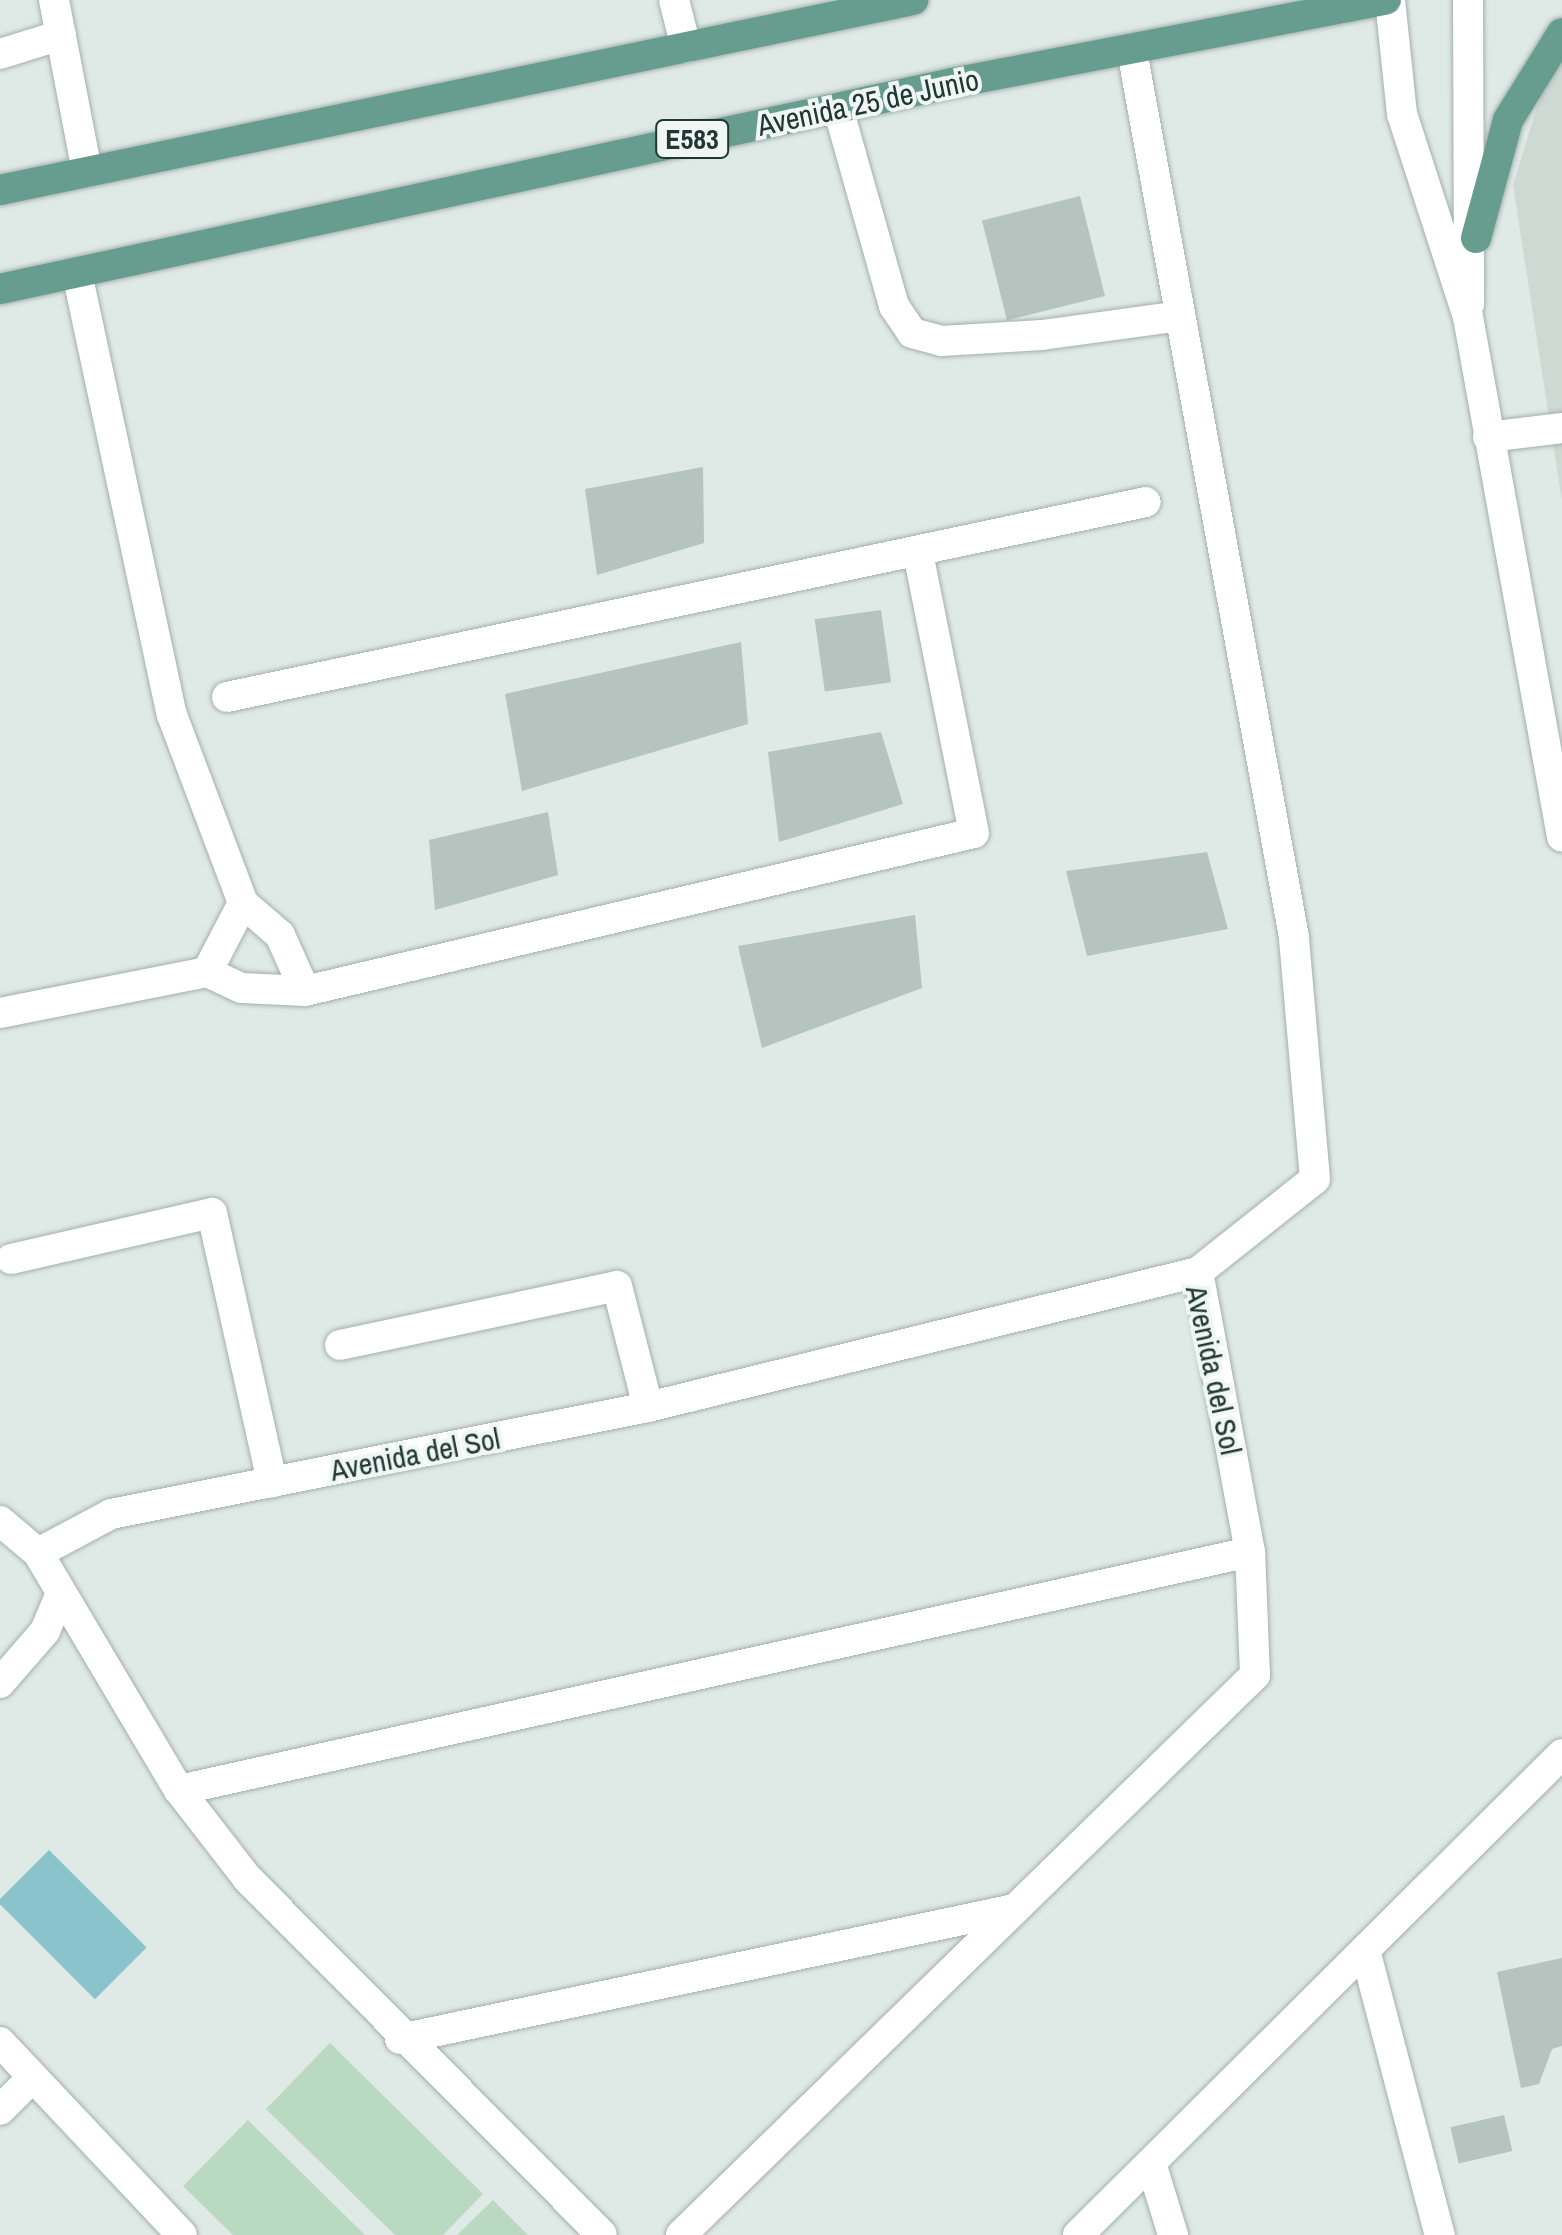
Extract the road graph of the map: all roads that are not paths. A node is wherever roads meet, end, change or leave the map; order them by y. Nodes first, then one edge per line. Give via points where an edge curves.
1 (54, 0) edge
2 (674, 0) edge
3 (913, 0) edge
4 (1388, 0) edge
5 (1468, 0) edge
6 (1562, 33) edge
7 (61, 35) junction
8 (686, 47) junction
9 (1132, 52) junction
10 (0, 54) edge
11 (838, 108) junction
12 (87, 172) junction
13 (0, 190) edge
14 (1476, 238) junction
15 (77, 272) junction
16 (0, 289) edge
17 (1180, 316) junction
18 (1468, 316) junction
19 (1562, 428) edge
20 (1488, 437) junction
21 (1146, 502) dead end
22 (918, 552) junction
23 (227, 697) dead end
24 (1562, 838) edge
25 (243, 903) junction
26 (207, 972) junction
27 (304, 991) junction
28 (0, 1013) edge
29 (11, 1260) dead end
30 (1198, 1272) junction
31 (340, 1346) dead end
32 (648, 1408) junction
33 (272, 1482) junction
34 (0, 1521) edge
35 (1250, 1552) junction
36 (38, 1554) junction
37 (60, 1594) junction
38 (0, 1683) edge
39 (1559, 1768) edge
40 (179, 1790) junction
41 (1014, 1910) junction
42 (1365, 1950) junction
43 (400, 2039) junction
44 (0, 2042) edge
45 (31, 2080) junction
46 (0, 2110) edge
47 (1151, 2162) junction
48 (182, 2235) edge
49 (602, 2235) edge
50 (681, 2235) edge
51 (1078, 2235) edge
52 (1173, 2235) edge
53 (1440, 2235) edge

1 - 7 street
2 - 8 street
3 - 8 main road
4 - 9 main road, Avenida 25 de Junio / E583
4 - 18 street via 1402,114
5 - 14 street
6 - 14 main road via 1508,120
7 - 10 street
7 - 12 street
8 - 12 main road
9 - 11 main road, Avenida 25 de Junio / E583
9 - 17 street
11 - 15 main road, Avenida 25 de Junio / E583
11 - 17 street via 894,306 912,333 941,341 1042,335
12 - 13 main road
14 - 18 street
15 - 16 main road, Avenida 25 de Junio / E583
15 - 25 street via 172,715
17 - 30 street via 1294,937 1315,1180
18 - 20 street
19 - 20 street
20 - 24 street
21 - 22 street
22 - 23 street
22 - 27 street via 974,833
25 - 26 street
25 - 27 street via 280,935
26 - 27 street via 242,988
26 - 28 street
29 - 33 street via 212,1213
30 - 32 street, Avenida del Sol
30 - 35 street, Avenida del Sol
31 - 32 street via 617,1286
32 - 33 street, Avenida del Sol
33 - 36 street, Avenida del Sol via 111,1514
34 - 36 street
35 - 40 street
35 - 41 street, Avenida del Sol via 1255,1675
36 - 37 street
37 - 38 street via 45,1630
37 - 40 street
39 - 42 street
40 - 43 street via 247,1878
41 - 43 street
41 - 50 street, Avenida del Sol
42 - 47 street
42 - 53 street
43 - 49 street
44 - 45 street
45 - 46 street
45 - 48 street
47 - 51 street
47 - 52 street

